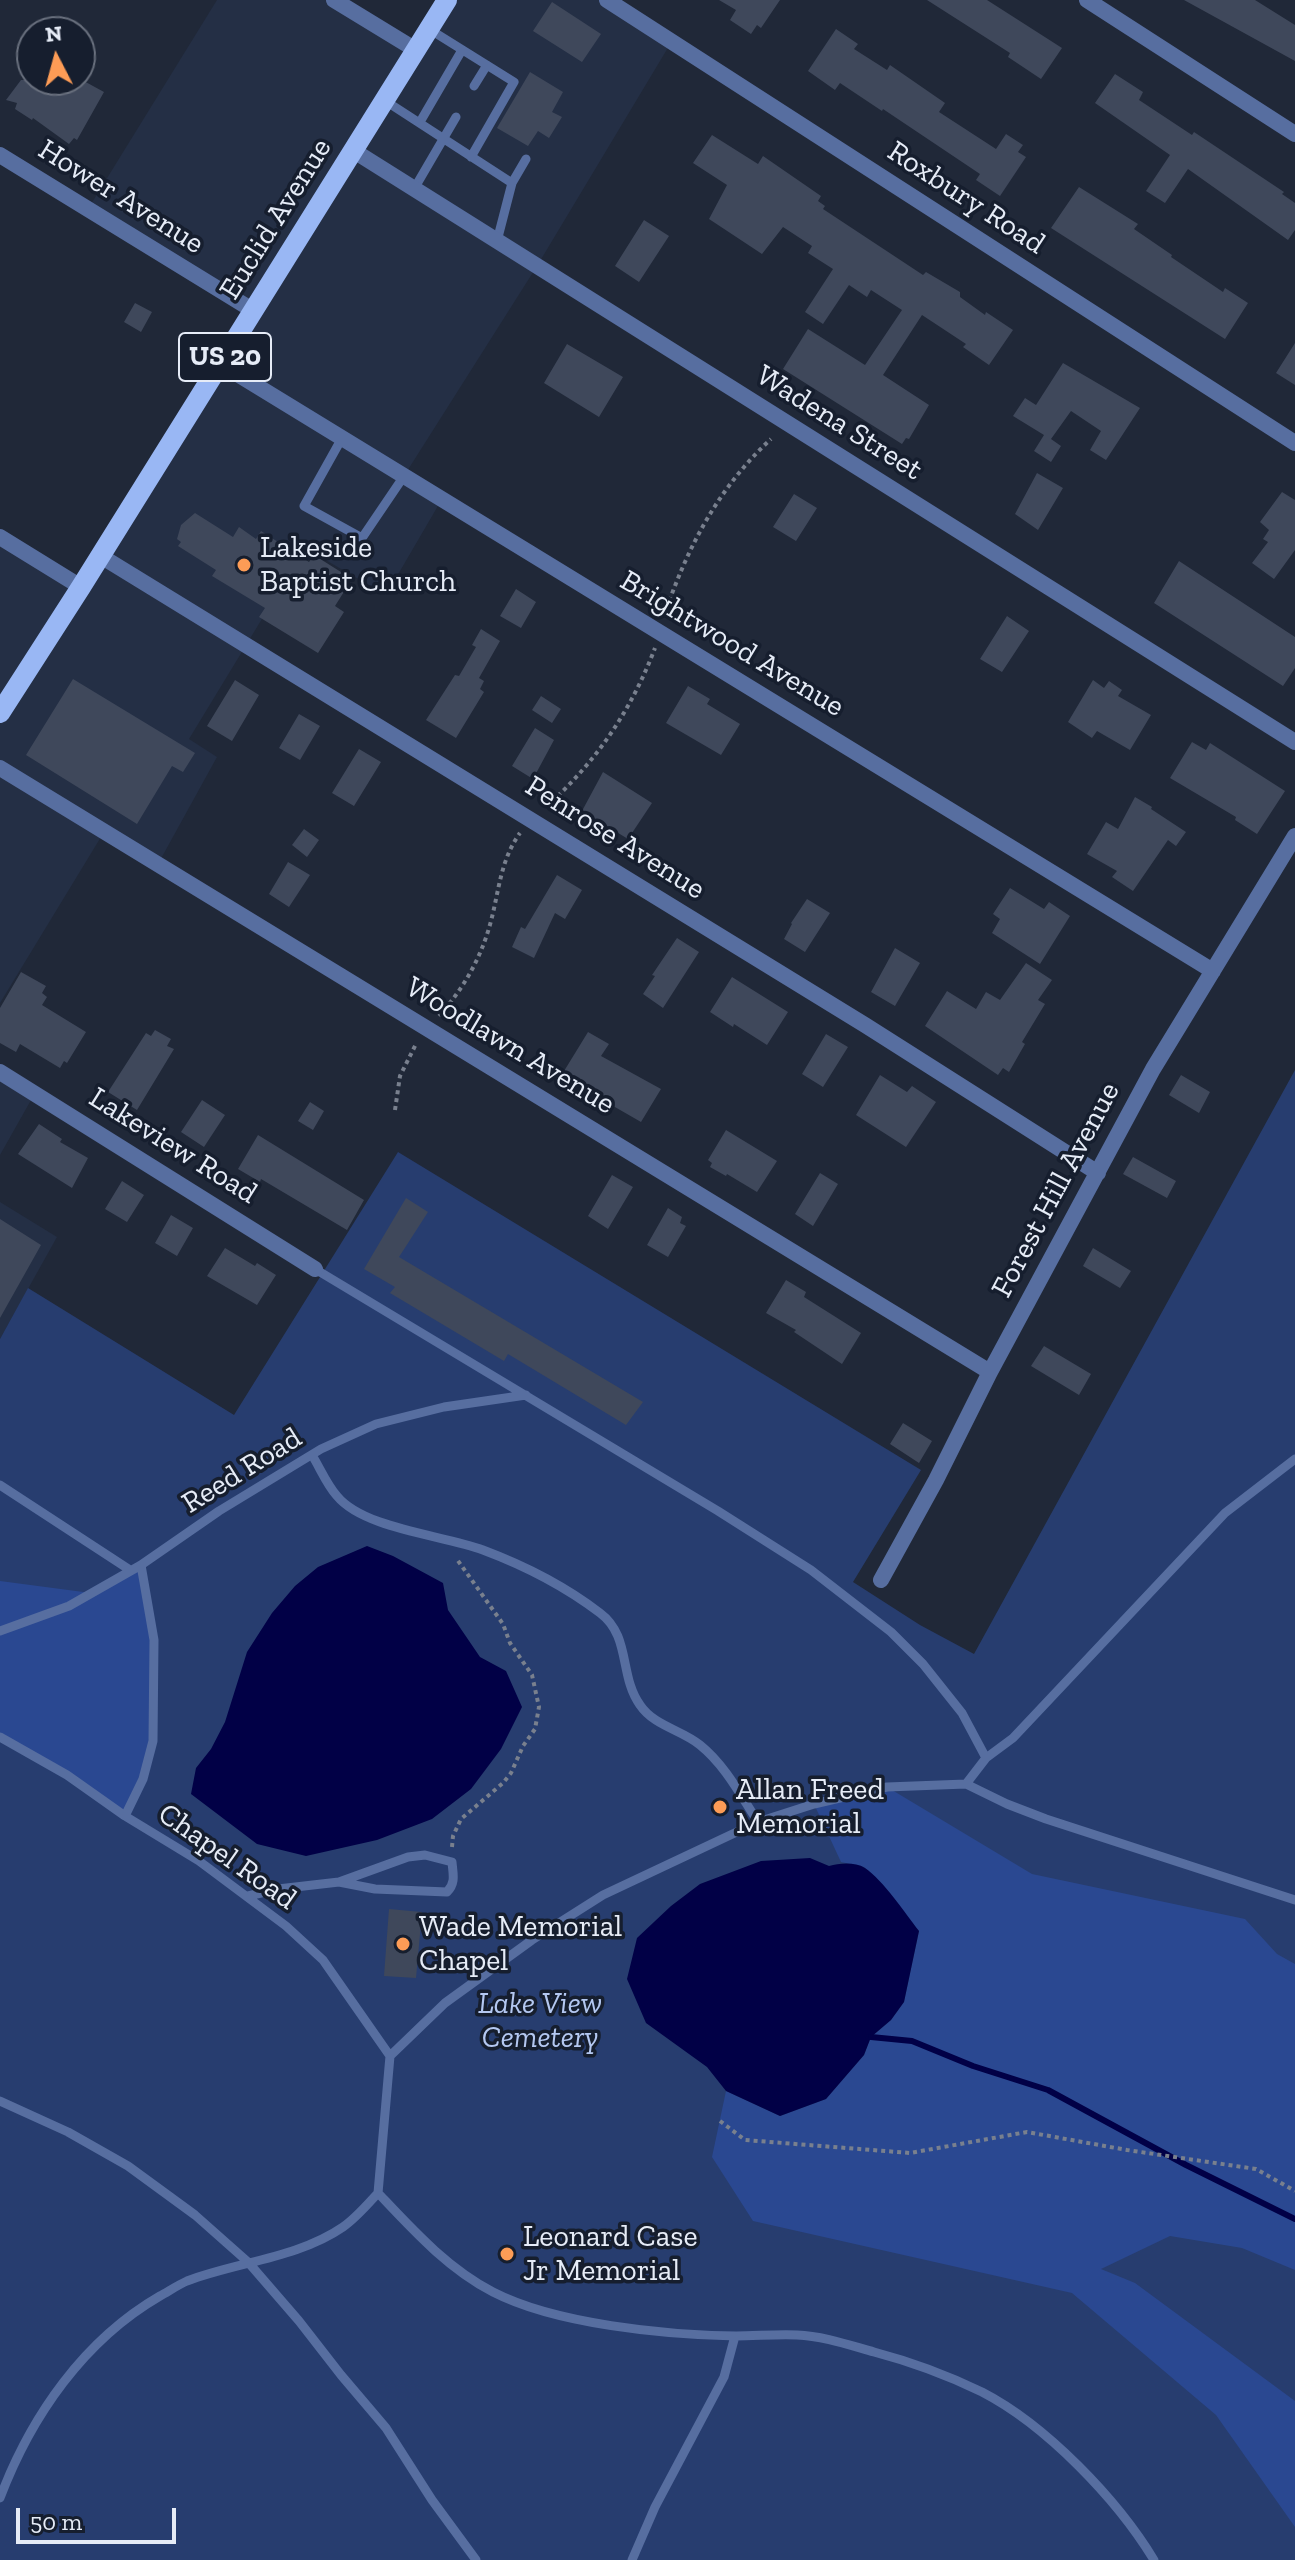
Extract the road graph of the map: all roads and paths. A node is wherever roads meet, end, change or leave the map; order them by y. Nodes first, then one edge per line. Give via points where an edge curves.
1 (334, 0) edge
2 (447, 0) edge
3 (607, 0) edge
4 (1087, 0) edge
5 (429, 29) junction
6 (416, 50) junction
7 (462, 50) junction
8 (487, 65) junction
9 (474, 86) dead end
10 (384, 100) junction
11 (456, 117) dead end
12 (420, 122) junction
13 (1295, 134) edge
14 (443, 138) junction
15 (354, 151) junction
16 (0, 155) edge
17 (471, 157) junction
18 (526, 159) dead end
19 (512, 183) junction
20 (414, 189) junction
21 (497, 241) junction
22 (254, 311) junction
23 (221, 364) junction
24 (342, 438) junction
25 (771, 439) dead end
26 (1295, 443) edge
27 (404, 476) junction
28 (0, 537) edge
29 (99, 555) junction
30 (81, 587) junction
31 (660, 633) junction
32 (0, 713) edge
33 (1295, 742) edge
34 (0, 768) edge
35 (546, 807) dead end
36 (519, 833) dead end
37 (1295, 836) edge
38 (1213, 971) junction
39 (428, 1029) junction
40 (0, 1072) edge
41 (395, 1110) dead end
42 (1098, 1173) junction
43 (315, 1269) joint
44 (990, 1372) junction
45 (526, 1395) junction
46 (312, 1455) junction
47 (1295, 1459) edge
48 (0, 1485) edge
49 (441, 1536) junction
50 (141, 1565) junction
51 (130, 1570) junction
52 (881, 1580) dead end
53 (0, 1631) edge
54 (0, 1737) edge
55 (986, 1758) junction
56 (966, 1784) junction
57 (125, 1816) junction
58 (758, 1822) junction
59 (452, 1862) junction
60 (339, 1882) junction
61 (248, 1896) junction
62 (1295, 1900) edge
63 (390, 2056) junction
64 (0, 2101) edge
65 (720, 2121) dead end
66 (1295, 2191) edge
67 (378, 2193) junction
68 (248, 2262) junction
69 (735, 2336) junction
70 (0, 2498) edge
71 (476, 2560) edge
72 (632, 2560) edge
73 (1154, 2560) edge

1 - 6 street
2 - 5 main road, Euclid Avenue / US 20
3 - 26 street, Roxbury Road
4 - 13 street
5 - 6 main road, Euclid Avenue / US 20
5 - 7 lane
6 - 10 main road, Euclid Avenue / US 20
7 - 8 lane
7 - 12 lane
8 - 9 lane
8 - 17 lane via 514,82
10 - 12 lane
10 - 15 main road, Euclid Avenue / US 20
11 - 14 lane
12 - 14 lane
14 - 17 lane
14 - 20 lane
15 - 20 street, Wadena Street
15 - 22 main road, Euclid Avenue / US 20
16 - 22 street, Hower Avenue
17 - 19 lane
18 - 19 lane
19 - 21 lane
20 - 21 street, Wadena Street
21 - 33 street, Wadena Street
22 - 23 main road, Euclid Avenue / US 20
23 - 24 street, Brightwood Avenue
23 - 29 main road, Euclid Avenue / US 20
24 - 27 street, Brightwood Avenue
24 - 27 lane via 304,506 362,538
25 - 31 path via 714,504 674,586
27 - 31 street, Brightwood Avenue
28 - 30 street
29 - 30 main road, Euclid Avenue / US 20
29 - 42 street, Penrose Avenue
30 - 32 main road, Euclid Avenue / US 20
31 - 35 path via 636,690 601,746
31 - 38 street, Brightwood Avenue
34 - 39 street, Woodlawn Avenue
36 - 39 path via 508,849 476,962 456,997
37 - 38 street, Forest Hill Avenue
38 - 42 street, Forest Hill Avenue
39 - 41 path via 400,1076
39 - 44 street, Woodlawn Avenue
40 - 43 street, Lakeview Road
42 - 44 street, Forest Hill Avenue
43 - 45 lane
44 - 52 street, Forest Hill Avenue
45 - 46 lane, Reed Road via 376,1424
45 - 55 lane via 811,1570 891,1632 962,1713
46 - 49 lane via 338,1498 369,1519
46 - 50 lane, Reed Road
47 - 55 lane via 1225,1513 1013,1738
48 - 51 lane
49 - 58 lane via 524,1568 602,1614 616,1629 638,1703 699,1744
49 - 59 path via 503,1624 532,1675 539,1707 535,1729 503,1783 461,1819 453,1836
50 - 51 lane, Reed Road
50 - 57 lane via 154,1640 153,1741
51 - 53 lane, Reed Road via 69,1606
54 - 57 lane, Chapel Road
55 - 56 lane
56 - 58 lane via 887,1787
56 - 62 lane via 1046,1819
57 - 61 lane, Chapel Road
58 - 63 lane via 603,1895 532,1940 445,2003
59 - 60 lane via 408,1857
59 - 60 lane via 454,1879 447,1892
60 - 61 lane
61 - 63 lane, Chapel Road via 323,1960
63 - 67 lane
64 - 68 lane via 128,2166
65 - 66 path via 745,2140 910,2153 1027,2132 1256,2169
67 - 68 lane via 344,2226 320,2240
67 - 69 lane via 428,2246 494,2293 549,2314
68 - 70 lane via 185,2282 136,2309 106,2334 47,2405 18,2453
68 - 71 lane via 386,2428
69 - 72 lane via 724,2377
69 - 73 lane via 799,2335 841,2343 922,2365 984,2393 1024,2418 1107,2495

